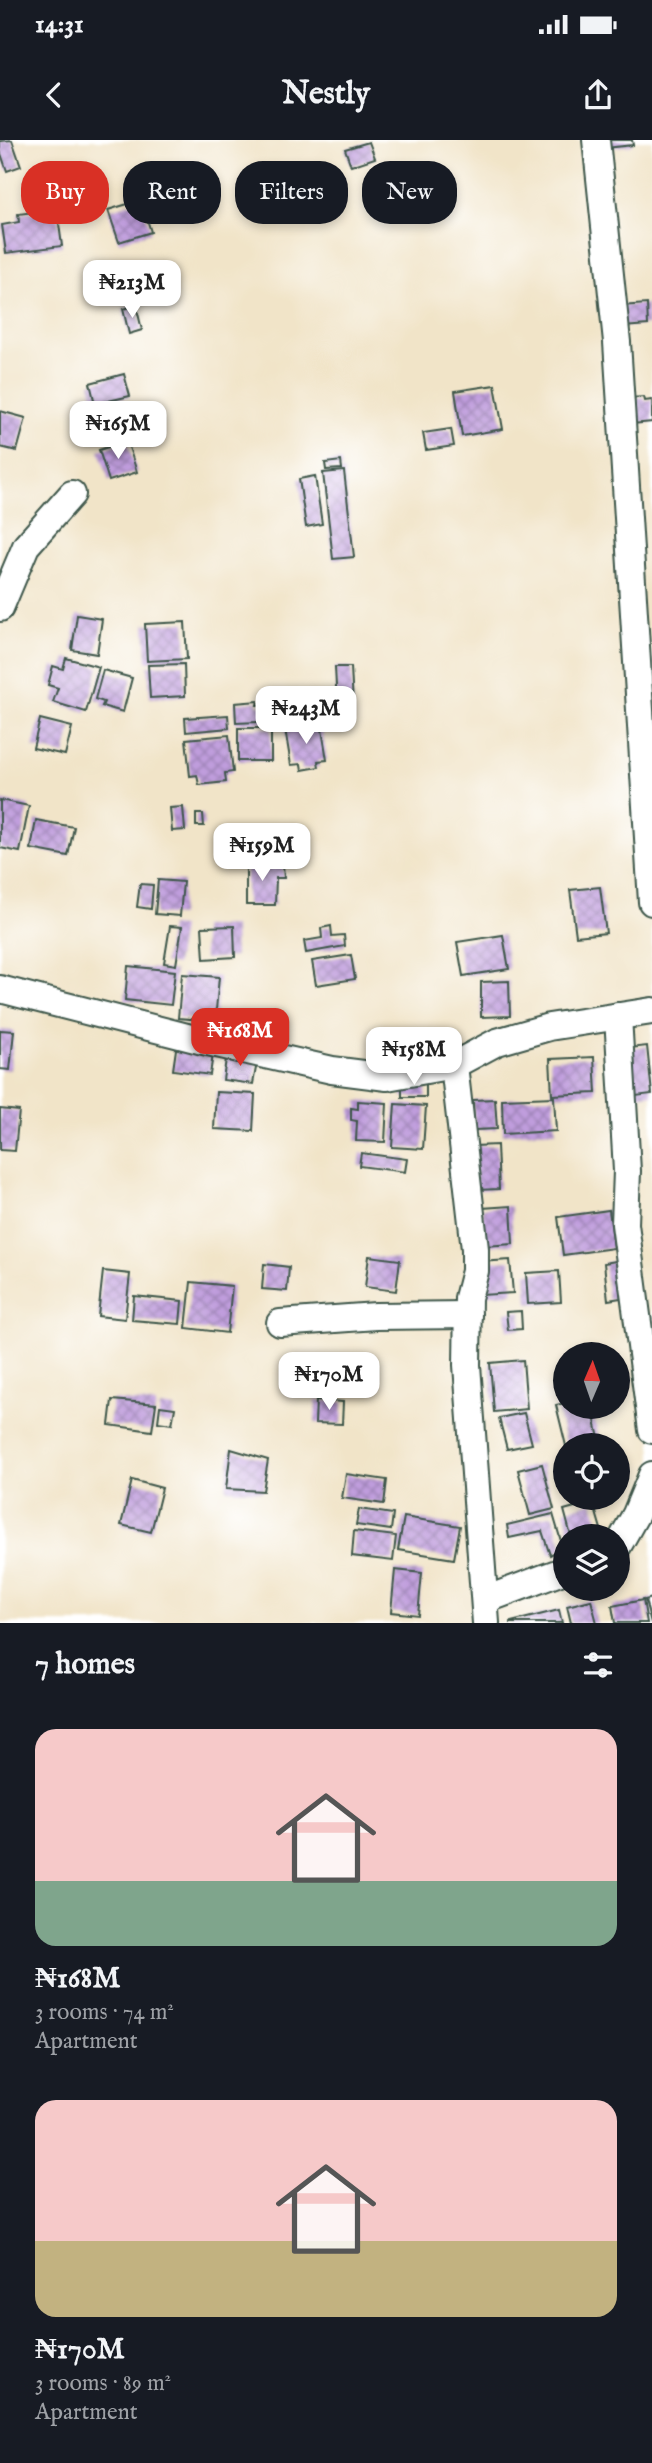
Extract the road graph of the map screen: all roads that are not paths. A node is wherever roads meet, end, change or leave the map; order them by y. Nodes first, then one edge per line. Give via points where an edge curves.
1 (596, 140) edge
2 (72, 494) dead end
3 (0, 608) edge
4 (652, 902) edge
5 (0, 989) edge
6 (652, 1011) edge
7 (618, 1016) junction
8 (454, 1065) junction
9 (643, 1298) edge
10 (468, 1315) junction
11 (280, 1324) dead end
12 (652, 1430) edge
13 (652, 1475) edge
14 (630, 1525) edge
15 (553, 1576) edge
16 (485, 1611) edge

1 - 4 street via 617,342
2 - 3 street via 26,546
5 - 8 street via 332,1070 387,1077
6 - 7 street
7 - 8 street via 497,1042
7 - 9 street via 625,1224
8 - 10 street via 475,1249
9 - 12 street
10 - 11 street
10 - 16 street via 467,1364
13 - 14 street
15 - 16 street

